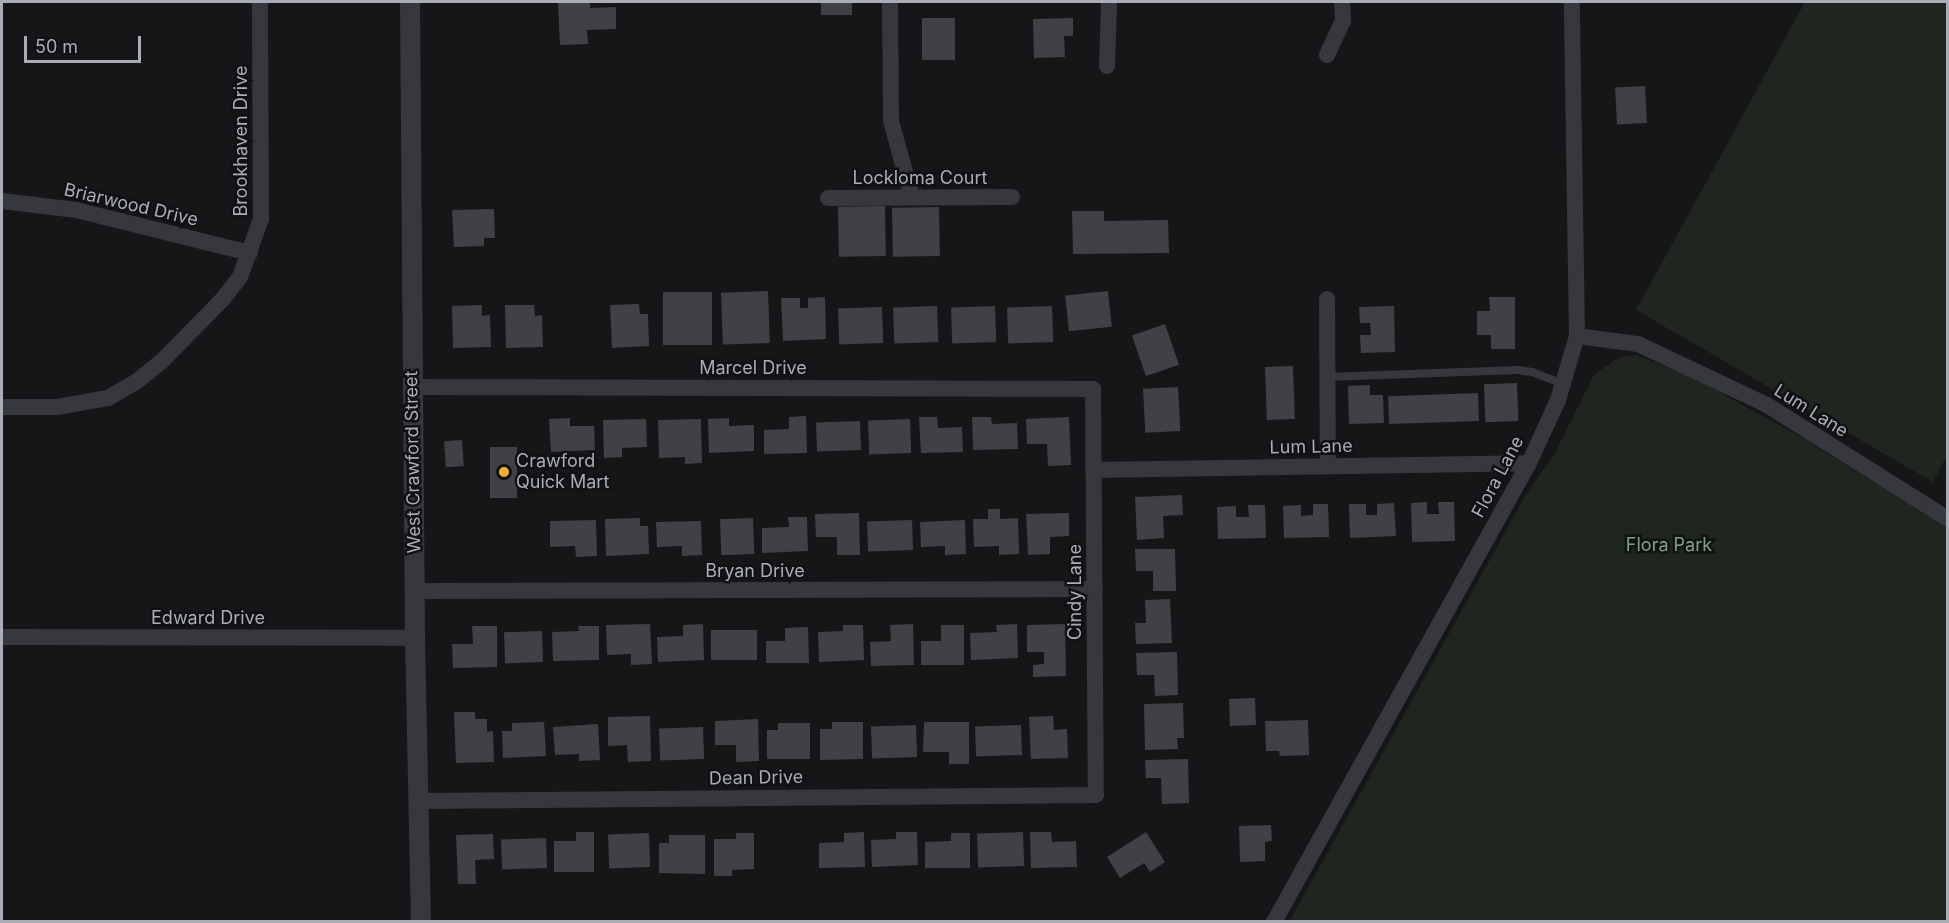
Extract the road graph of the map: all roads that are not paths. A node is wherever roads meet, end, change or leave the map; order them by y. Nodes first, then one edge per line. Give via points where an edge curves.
1 (260, 2) edge
2 (410, 2) edge
3 (890, 2) edge
4 (1109, 2) edge
5 (1342, 2) edge
6 (1572, 2) edge
7 (1327, 55) dead end
8 (1107, 66) dead end
9 (912, 197) junction
10 (1012, 197) dead end
11 (828, 198) dead end
12 (2, 201) edge
13 (250, 253) junction
14 (1327, 299) dead end
15 (1577, 336) junction
16 (1328, 377) junction
17 (1563, 384) junction
18 (412, 387) junction
19 (1093, 389) joint
20 (2, 406) edge
21 (1529, 463) junction
22 (1328, 466) junction
23 (1093, 470) junction
24 (1947, 519) edge
25 (1095, 589) junction
26 (414, 591) junction
27 (2, 637) edge
28 (415, 638) junction
29 (1096, 795) joint
30 (417, 801) junction
31 (421, 921) edge
32 (1274, 921) edge

1 - 13 street, Brookhaven Drive via 261,219
2 - 18 street, West Crawford Street
3 - 9 street via 891,120
4 - 8 street
5 - 7 street via 1343,20
6 - 15 street, Flora Lane
9 - 10 street, Lockloma Court
9 - 11 street, Lockloma Court
12 - 13 street, Briarwood Drive via 76,210
13 - 20 street, Brookhaven Drive via 240,277 222,300 136,382 108,398 57,407
14 - 16 street
15 - 17 street, Flora Lane
15 - 24 street, Lum Lane via 1638,344 1767,405
16 - 17 lane via 1518,370
16 - 22 street
17 - 21 street, Flora Lane
18 - 19 street, Marcel Drive
18 - 26 street, West Crawford Street
19 - 23 street, Cindy Lane
21 - 22 street, Lum Lane
21 - 32 street, Flora Lane
22 - 23 street, Lum Lane
23 - 25 street, Cindy Lane
25 - 26 street, Bryan Drive
25 - 29 street, Cindy Lane
26 - 28 street, West Crawford Street
27 - 28 street, Edward Drive
28 - 30 street, West Crawford Street
29 - 30 street, Dean Drive
30 - 31 street, West Crawford Street

